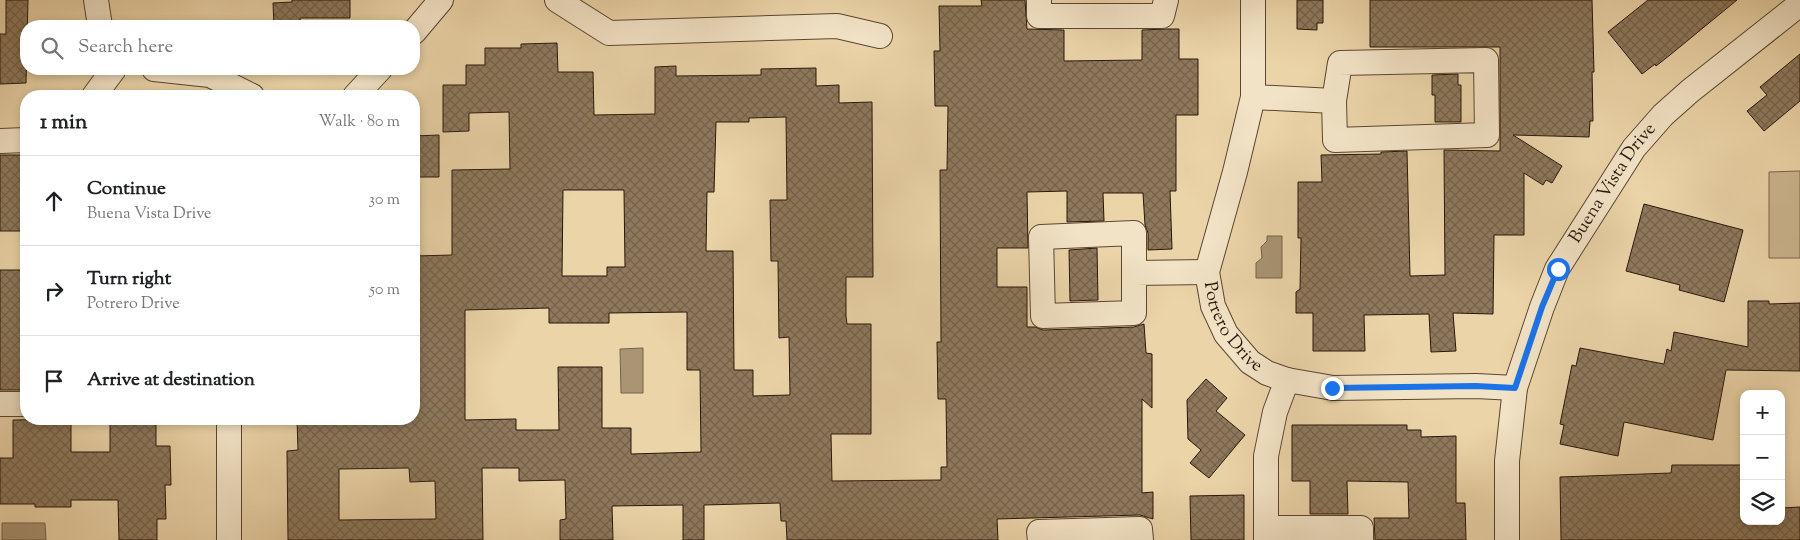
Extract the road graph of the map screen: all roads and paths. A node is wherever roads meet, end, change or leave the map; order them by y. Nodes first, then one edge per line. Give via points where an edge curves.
1 (96, 0) edge
2 (441, 0) edge
3 (557, 0) edge
4 (1039, 0) edge
5 (1166, 0) edge
6 (1253, 0) edge
7 (1800, 4) edge
8 (99, 20) edge
9 (420, 25) edge
10 (880, 36) dead end
11 (110, 75) edge
12 (210, 75) edge
13 (374, 75) edge
14 (98, 90) edge
15 (240, 90) edge
16 (361, 90) edge
17 (1253, 97) junction
18 (1334, 101) junction
19 (20, 140) edge
20 (0, 141) edge
21 (1207, 272) junction
22 (1134, 273) junction
23 (1287, 380) junction
24 (1515, 388) junction
25 (0, 404) edge
26 (20, 404) edge
27 (229, 425) edge
28 (1266, 534) edge
29 (229, 540) edge
30 (1040, 540) edge
31 (1141, 540) edge
32 (1361, 540) edge
33 (1507, 540) edge

1 - 8 street
2 - 9 street
3 - 10 street via 609,33 837,26
4 - 5 street via 1039,16 1162,16
6 - 17 street, Potrero Drive
7 - 24 street, Buena Vista Drive via 1690,91 1634,148 1558,269
11 - 14 street
12 - 15 street
13 - 16 street
17 - 18 street
17 - 21 street, Potrero Drive
18 - 18 street via 1335,140 1487,135 1486,60 1340,63
19 - 20 street
21 - 22 street
21 - 23 street, Potrero Drive via 1213,306 1226,334 1250,362
22 - 22 street via 1134,233 1041,237 1043,316 1134,313
23 - 24 street, Potrero Drive via 1332,388
23 - 28 street via 1275,412 1266,456
24 - 33 street, Buena Vista Drive via 1507,461
25 - 26 street
27 - 29 street
28 - 32 street via 1361,528
30 - 31 street via 1040,532 1140,529

